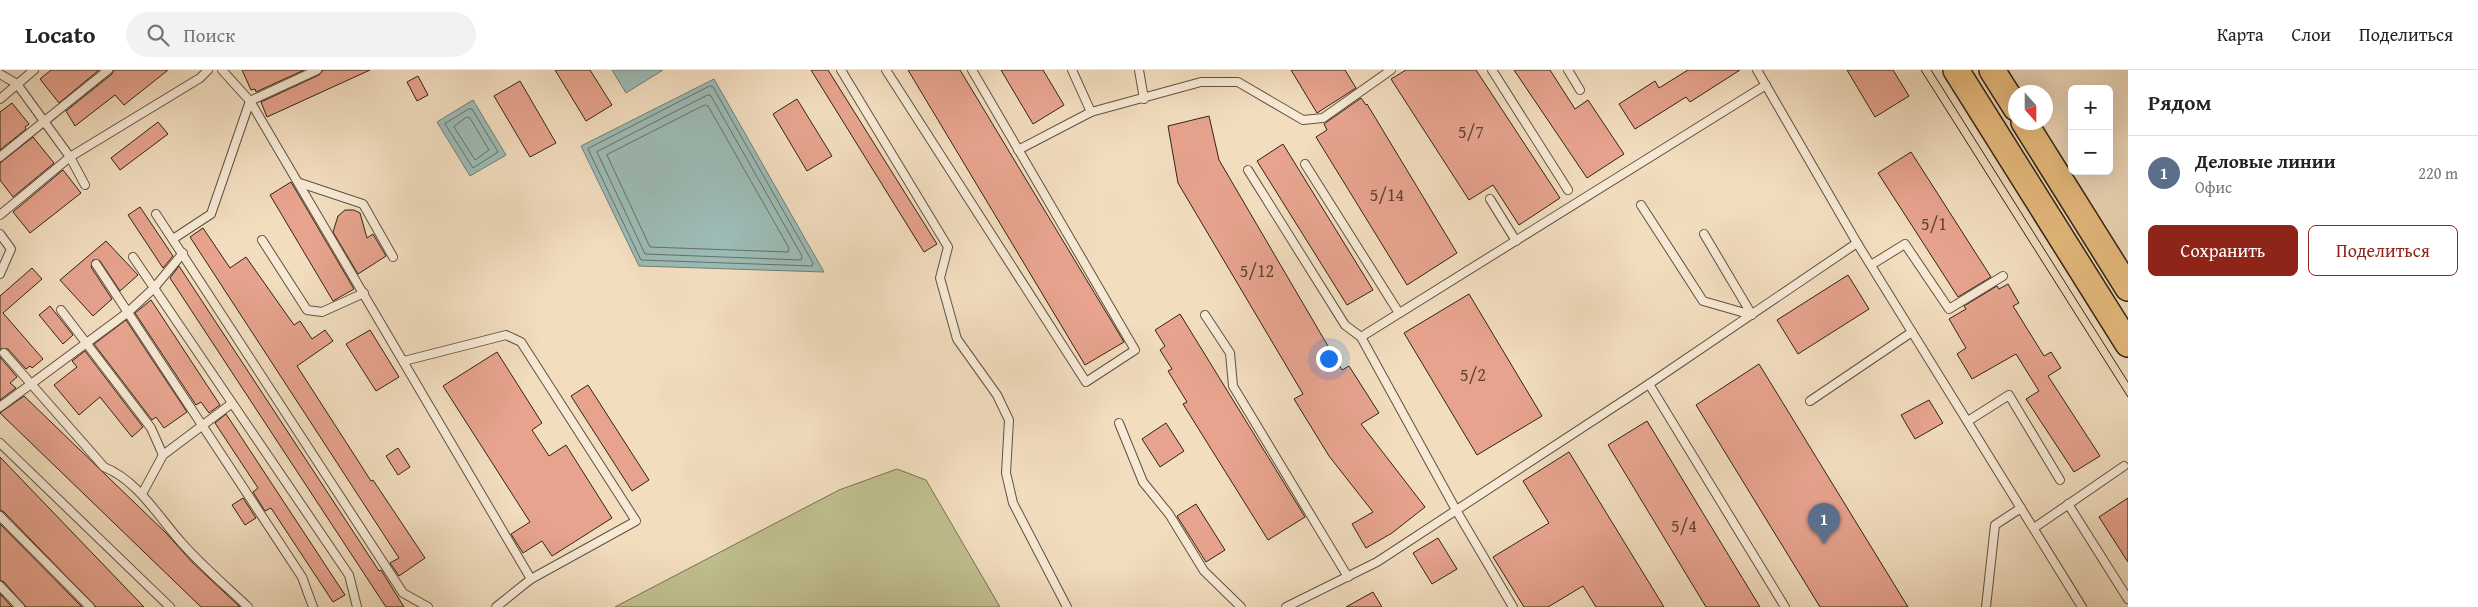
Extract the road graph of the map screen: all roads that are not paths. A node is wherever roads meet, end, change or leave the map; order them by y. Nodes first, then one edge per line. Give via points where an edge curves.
1 (34, 70) edge
2 (108, 70) edge
3 (208, 70) edge
4 (222, 70) edge
5 (317, 70) edge
6 (841, 70) edge
7 (886, 70) edge
8 (972, 70) edge
9 (1072, 70) edge
10 (1140, 70) edge
11 (1391, 70) edge
12 (1492, 70) edge
13 (1568, 70) edge
14 (1757, 70) edge
15 (1956, 70) edge
16 (1992, 70) edge
17 (0, 74) edge
18 (17, 84) junction
19 (1766, 85) junction
20 (1580, 90) dead end
21 (2008, 95) edge
22 (0, 99) edge
23 (1144, 99) junction
24 (250, 101) junction
25 (1091, 112) junction
26 (42, 121) junction
27 (2029, 130) edge
28 (1018, 150) junction
29 (70, 156) junction
30 (0, 157) edge
31 (1305, 164) dead end
32 (1248, 170) dead end
33 (300, 183) junction
34 (85, 185) dead end
35 (1568, 190) dead end
36 (1490, 199) dead end
37 (1641, 205) dead end
38 (156, 214) dead end
39 (0, 215) edge
40 (0, 234) edge
41 (1704, 234) dead end
42 (173, 238) junction
43 (262, 240) dead end
44 (1516, 241) junction
45 (1857, 243) junction
46 (183, 253) junction
47 (133, 257) dead end
48 (393, 257) dead end
49 (96, 264) dead end
50 (1870, 265) junction
51 (0, 274) edge
52 (2003, 276) dead end
53 (154, 288) junction
54 (2128, 288) edge
55 (364, 293) junction
56 (61, 310) dead end
57 (127, 313) junction
58 (1399, 313) junction
59 (1205, 314) dead end
60 (1752, 315) junction
61 (1912, 332) junction
62 (1361, 337) junction
63 (2128, 344) edge
64 (85, 345) junction
65 (4, 353) dead end
66 (404, 361) junction
67 (1649, 384) junction
68 (30, 385) junction
69 (1810, 401) dead end
70 (231, 404) junction
71 (0, 407) edge
72 (1968, 421) junction
73 (1119, 423) dead end
74 (203, 424) junction
75 (0, 443) edge
76 (163, 455) junction
77 (2124, 466) dead end
78 (2060, 480) dead end
79 (142, 494) junction
80 (2068, 504) junction
81 (2022, 508) junction
82 (1456, 510) junction
83 (0, 516) edge
84 (2034, 528) junction
85 (1348, 576) junction
86 (531, 579) junction
87 (0, 586) edge
88 (2128, 598) edge
89 (20, 607) edge
90 (90, 607) edge
91 (170, 607) edge
92 (248, 607) edge
93 (313, 607) edge
94 (357, 607) edge
95 (428, 607) edge
96 (496, 607) edge
97 (1067, 607) edge
98 (1240, 607) edge
99 (1286, 607) edge
100 (1513, 607) edge
101 (1785, 607) edge
102 (1986, 607) edge
103 (2082, 607) edge

1 - 18 lane
2 - 26 lane
3 - 29 lane via 200,78
4 - 24 lane
5 - 24 lane
6 - 97 lane via 948,247 940,278 957,338 997,394 1009,420 1006,473 1013,503
7 - 28 lane via 1086,382 1135,350
8 - 28 lane
9 - 25 lane
10 - 23 lane
11 - 23 lane via 1323,118 1303,120 1238,82 1201,82
12 - 35 lane
13 - 20 lane
14 - 19 lane
15 - 63 main road
16 - 21 main road
17 - 18 lane
18 - 22 lane
18 - 26 lane
19 - 44 lane
19 - 45 lane
23 - 25 lane
24 - 33 lane
24 - 42 lane via 211,214
25 - 28 lane
26 - 29 lane
26 - 30 lane
27 - 54 main road
29 - 34 lane
29 - 39 lane
31 - 58 lane
32 - 62 lane via 1345,325
33 - 48 lane via 363,204
33 - 55 lane
36 - 44 lane
37 - 60 lane via 1702,301
38 - 42 lane
40 - 51 lane via 11,249
41 - 60 lane
42 - 46 lane
43 - 55 lane via 307,310 322,312
44 - 58 lane
45 - 50 lane
45 - 60 lane
46 - 53 lane
46 - 95 lane via 403,593
47 - 53 lane
49 - 57 lane
50 - 52 lane via 1905,244 1950,310
50 - 61 lane
53 - 57 lane
53 - 70 lane
55 - 66 lane
56 - 64 lane
57 - 64 lane
57 - 74 lane
58 - 62 lane
59 - 85 lane via 1230,354 1233,386
60 - 67 lane
61 - 69 lane
61 - 72 lane
62 - 82 lane
64 - 68 lane
64 - 76 lane via 151,428
65 - 68 lane
66 - 86 lane
66 - 86 lane via 506,335 521,342 636,521
67 - 82 lane
67 - 101 lane
68 - 71 lane
68 - 79 lane via 104,467 120,474
70 - 74 lane
70 - 94 lane via 349,575
72 - 78 lane via 2009,395
72 - 81 lane
73 - 98 lane via 1143,482 1169,514 1204,571
74 - 76 lane
74 - 93 lane via 302,577
75 - 91 lane
76 - 79 lane
77 - 80 lane
79 - 92 lane via 182,543
80 - 84 lane
80 - 88 lane
81 - 84 lane
81 - 102 lane via 1994,525
82 - 85 lane via 1378,562
82 - 100 lane
83 - 90 lane
84 - 103 lane
85 - 99 lane
86 - 96 lane
87 - 89 lane

